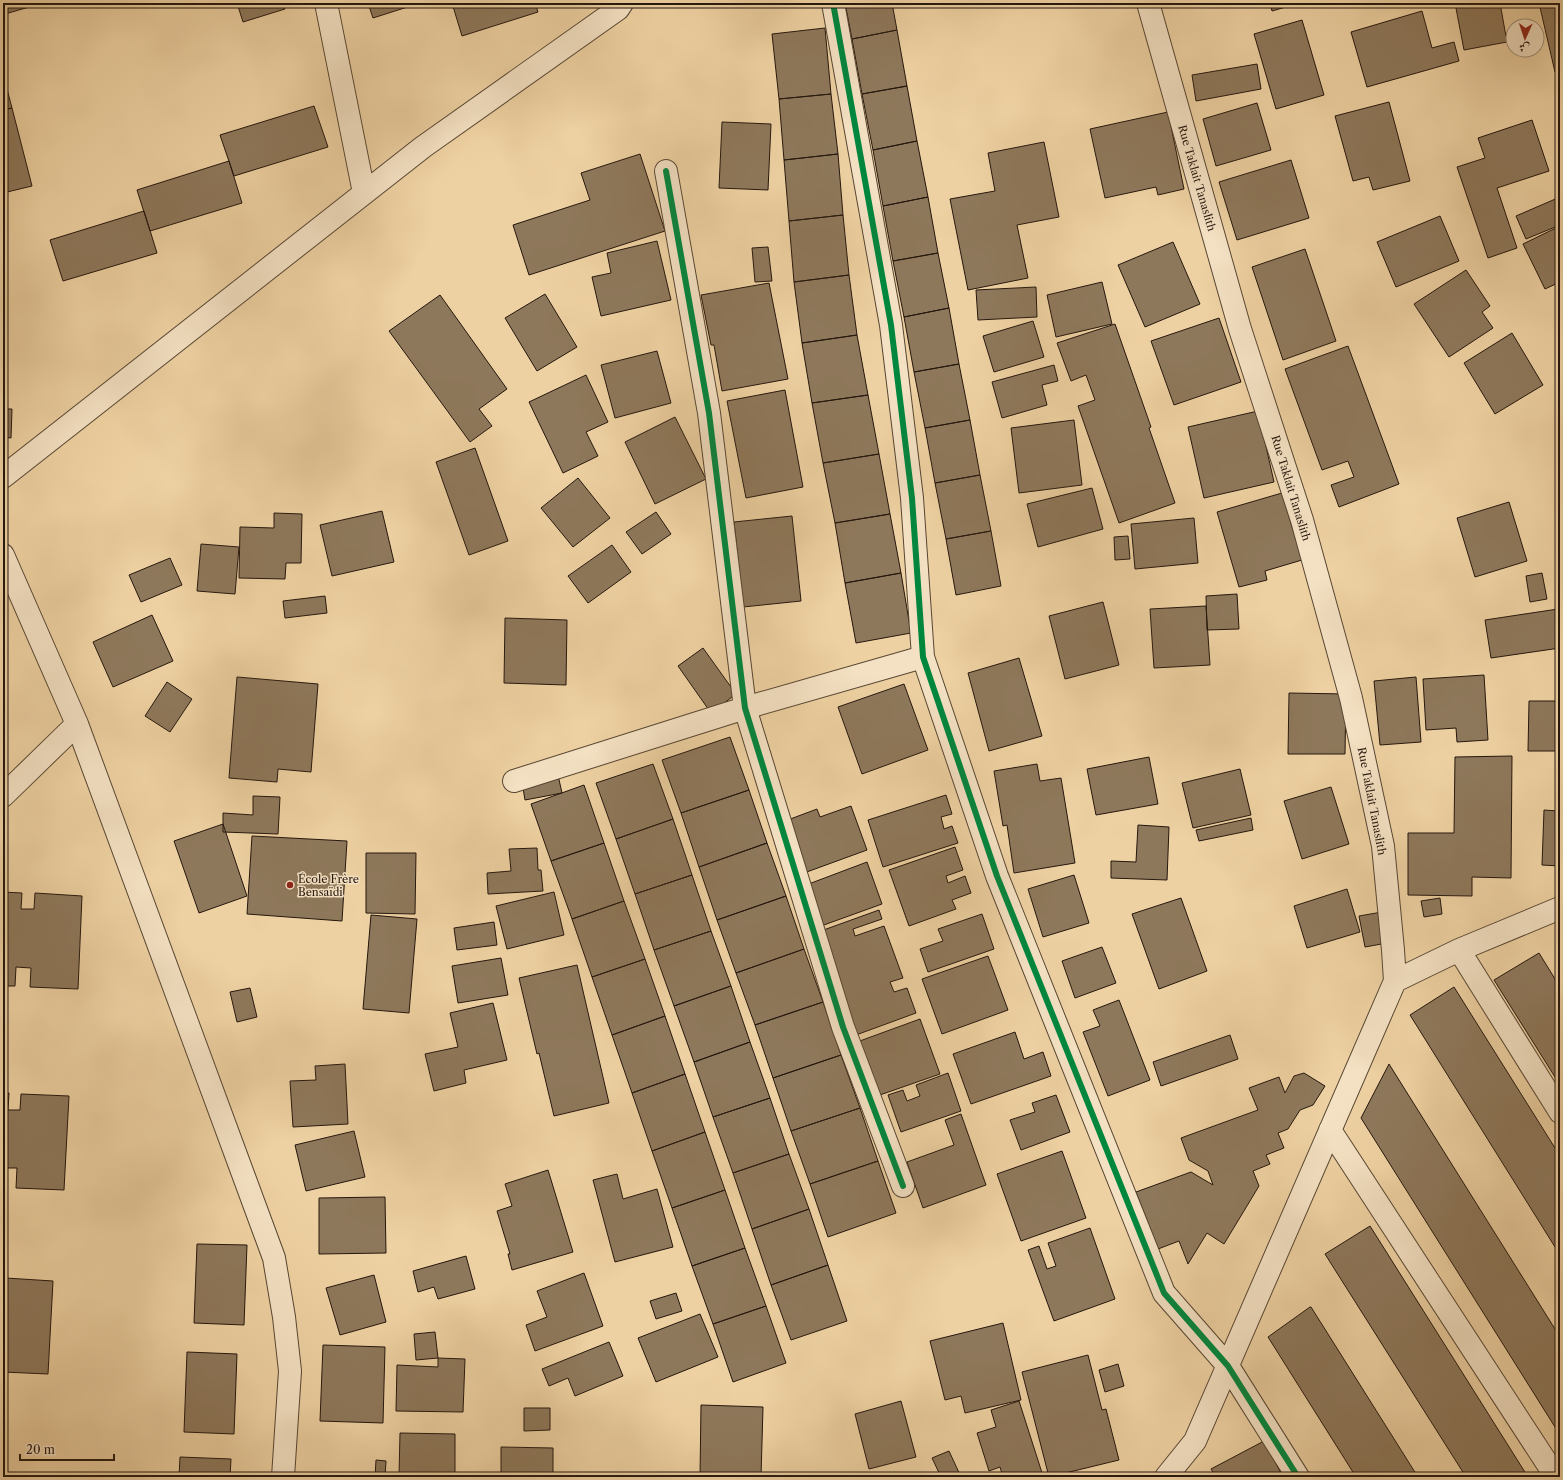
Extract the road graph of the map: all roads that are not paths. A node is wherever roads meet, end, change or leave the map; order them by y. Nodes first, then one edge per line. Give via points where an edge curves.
1 (326, 3) edge
2 (622, 3) edge
3 (833, 3) edge
4 (1148, 3) edge
5 (666, 171) dead end
6 (364, 193) junction
7 (3, 477) edge
8 (3, 557) edge
9 (923, 657) junction
10 (745, 708) junction
11 (77, 724) junction
12 (514, 781) dead end
13 (3, 796) edge
14 (1560, 908) edge
15 (1459, 950) junction
16 (1395, 981) junction
17 (1560, 1112) edge
18 (1330, 1130) junction
19 (903, 1186) dead end
20 (1228, 1366) junction
21 (283, 1477) edge
22 (1166, 1477) edge
23 (1298, 1477) edge
24 (1556, 1477) edge

1 - 6 street
2 - 6 street via 618,9 423,147
3 - 9 street via 891,325 912,498
4 - 16 street, Rue Taklait Tanaslith via 1240,329 1302,520 1351,698 1383,846
5 - 10 street via 709,413
6 - 7 street
8 - 11 street
9 - 10 street
9 - 20 street via 997,876 1164,1293
10 - 12 street
10 - 19 street via 843,1027
11 - 13 street
11 - 21 street via 274,1258 290,1371
14 - 15 street
15 - 16 street
15 - 17 street
16 - 18 street
18 - 20 street
18 - 24 street
20 - 22 street via 1195,1441
20 - 23 street

